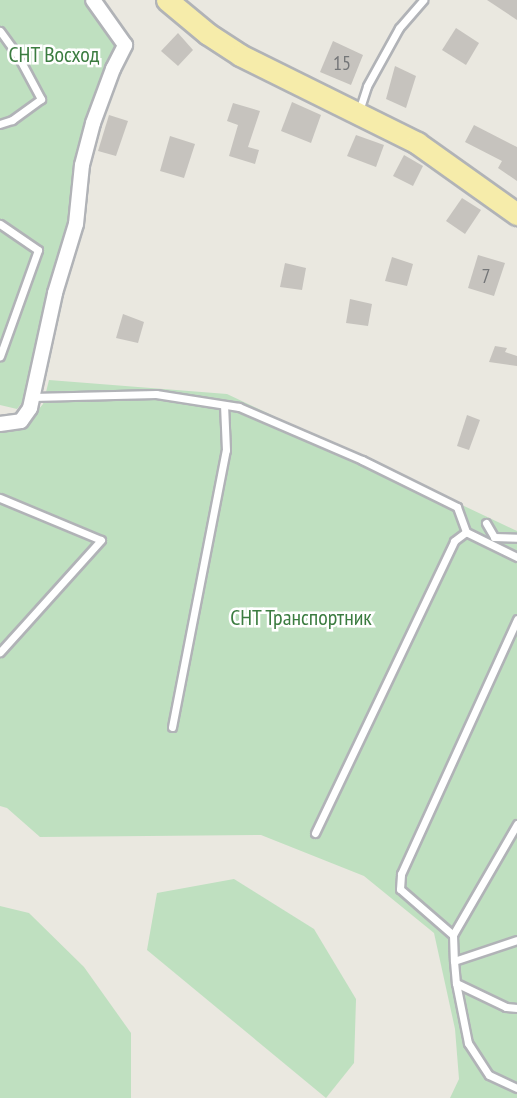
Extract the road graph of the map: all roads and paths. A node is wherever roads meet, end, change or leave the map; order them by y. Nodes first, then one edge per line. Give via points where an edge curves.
1 (93, 0) edge
2 (167, 0) edge
3 (423, 0) edge
4 (0, 31) edge
5 (358, 113) junction
6 (0, 124) edge
7 (517, 214) edge
8 (0, 224) edge
9 (0, 356) edge
10 (32, 397) junction
11 (224, 405) junction
12 (0, 424) edge
13 (2, 499) edge
14 (0, 509) edge
15 (486, 523) dead end
16 (466, 532) junction
17 (517, 538) edge
18 (517, 557) edge
19 (517, 619) edge
20 (0, 652) edge
21 (172, 727) dead end
22 (517, 824) edge
23 (315, 833) dead end
24 (453, 935) junction
25 (517, 940) edge
26 (454, 961) junction
27 (456, 983) junction
28 (517, 1008) edge
29 (517, 1088) edge

1 - 10 street via 125,45 90,134 82,165 76,224 55,293
2 - 5 main road via 240,55
3 - 5 lane via 399,28 367,86
4 - 6 lane via 41,99
5 - 7 main road via 417,143
8 - 9 lane via 38,250
10 - 11 lane via 156,394
10 - 12 street via 21,421
11 - 16 lane via 239,407 352,456 457,507
11 - 21 lane via 226,450
13 - 14 lane
13 - 20 lane via 101,540
15 - 17 lane via 494,537
16 - 18 lane
16 - 23 lane via 454,542
19 - 24 lane via 401,874 400,889
22 - 24 lane
24 - 26 lane
25 - 26 lane
26 - 27 lane
27 - 28 lane via 506,1007
27 - 29 lane via 468,1043 489,1075

